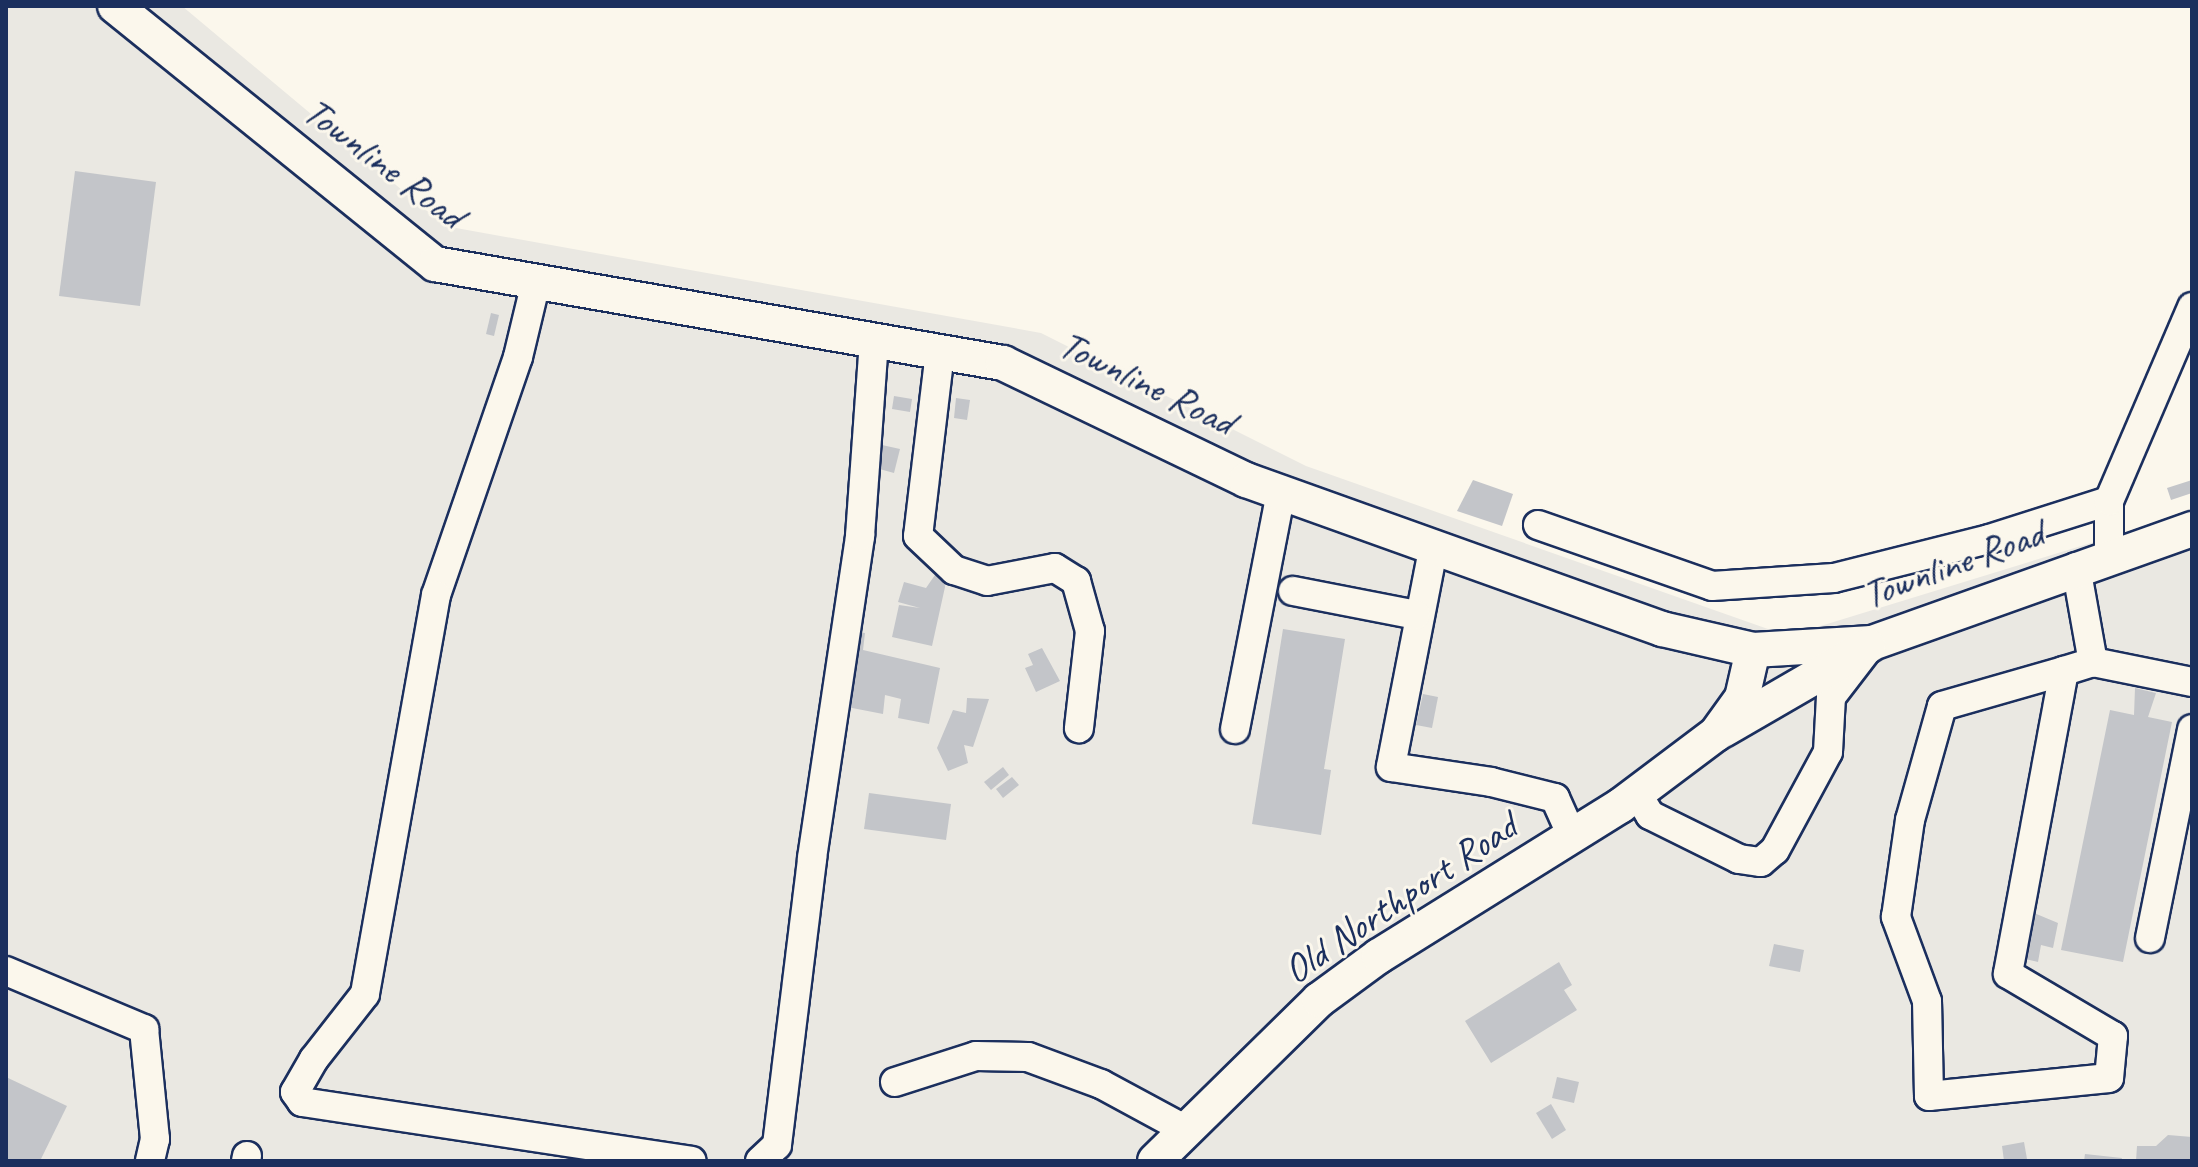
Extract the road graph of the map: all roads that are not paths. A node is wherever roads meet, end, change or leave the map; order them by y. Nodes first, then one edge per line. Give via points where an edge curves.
1 (115, 6) edge
2 (536, 282) junction
3 (2192, 307) edge
4 (874, 340) junction
5 (940, 352) junction
6 (1281, 493) junction
7 (2109, 501) junction
8 (1538, 525) dead end
9 (2192, 529) edge
10 (1433, 550) junction
11 (2109, 556) junction
12 (2076, 567) junction
13 (1293, 591) dead end
14 (1416, 615) junction
15 (1872, 643) junction
16 (1753, 650) junction
17 (2093, 662) junction
18 (2064, 671) junction
19 (2192, 682) edge
20 (1079, 728) dead end
21 (1235, 729) dead end
22 (2192, 729) edge
23 (1716, 734) junction
24 (1637, 794) junction
25 (1572, 836) junction
26 (2150, 938) dead end
27 (6, 971) edge
28 (895, 1082) dead end
29 (1186, 1130) junction
30 (150, 1161) edge
31 (692, 1161) edge
32 (760, 1161) edge
33 (1155, 1161) edge

1 - 2 main road, Townline Road via 435,264
2 - 4 main road, Townline Road
2 - 31 lane via 518,357 436,595 365,994 295,1092 302,1102
3 - 7 lane
4 - 5 main road, Townline Road
4 - 32 lane via 860,536 812,858 777,1145
5 - 6 main road, Townline Road via 1003,363
5 - 20 lane via 918,536 954,570 987,581 1055,568 1076,581 1090,631
6 - 10 main road, Townline Road
6 - 21 lane
7 - 8 lane via 1989,539 1834,578 1712,586
7 - 11 lane
9 - 11 main road, Townline Road
10 - 14 lane
10 - 16 main road, Townline Road via 1662,629
11 - 12 main road, Townline Road
12 - 15 main road, Townline Road
12 - 17 lane
13 - 14 lane
14 - 25 lane via 1391,767 1555,798
15 - 16 main road, Townline Road
15 - 23 main road, Old Northport Road
15 - 24 lane via 1831,697 1828,752 1775,850 1761,862 1739,859 1650,815
16 - 23 main road, Old Northport Road via 1742,698
17 - 18 lane
17 - 19 lane
18 - 18 lane via 1942,706 1910,820 1896,917 1927,1001 1929,1096 2109,1078 2113,1036 2008,974
22 - 26 lane
23 - 24 main road, Old Northport Road
24 - 25 main road, Old Northport Road
25 - 29 main road, Old Northport Road via 1379,956 1319,1000
27 - 30 lane via 144,1029 155,1139
28 - 29 lane via 976,1056 1028,1057 1101,1084
29 - 33 main road, Old Northport Road

